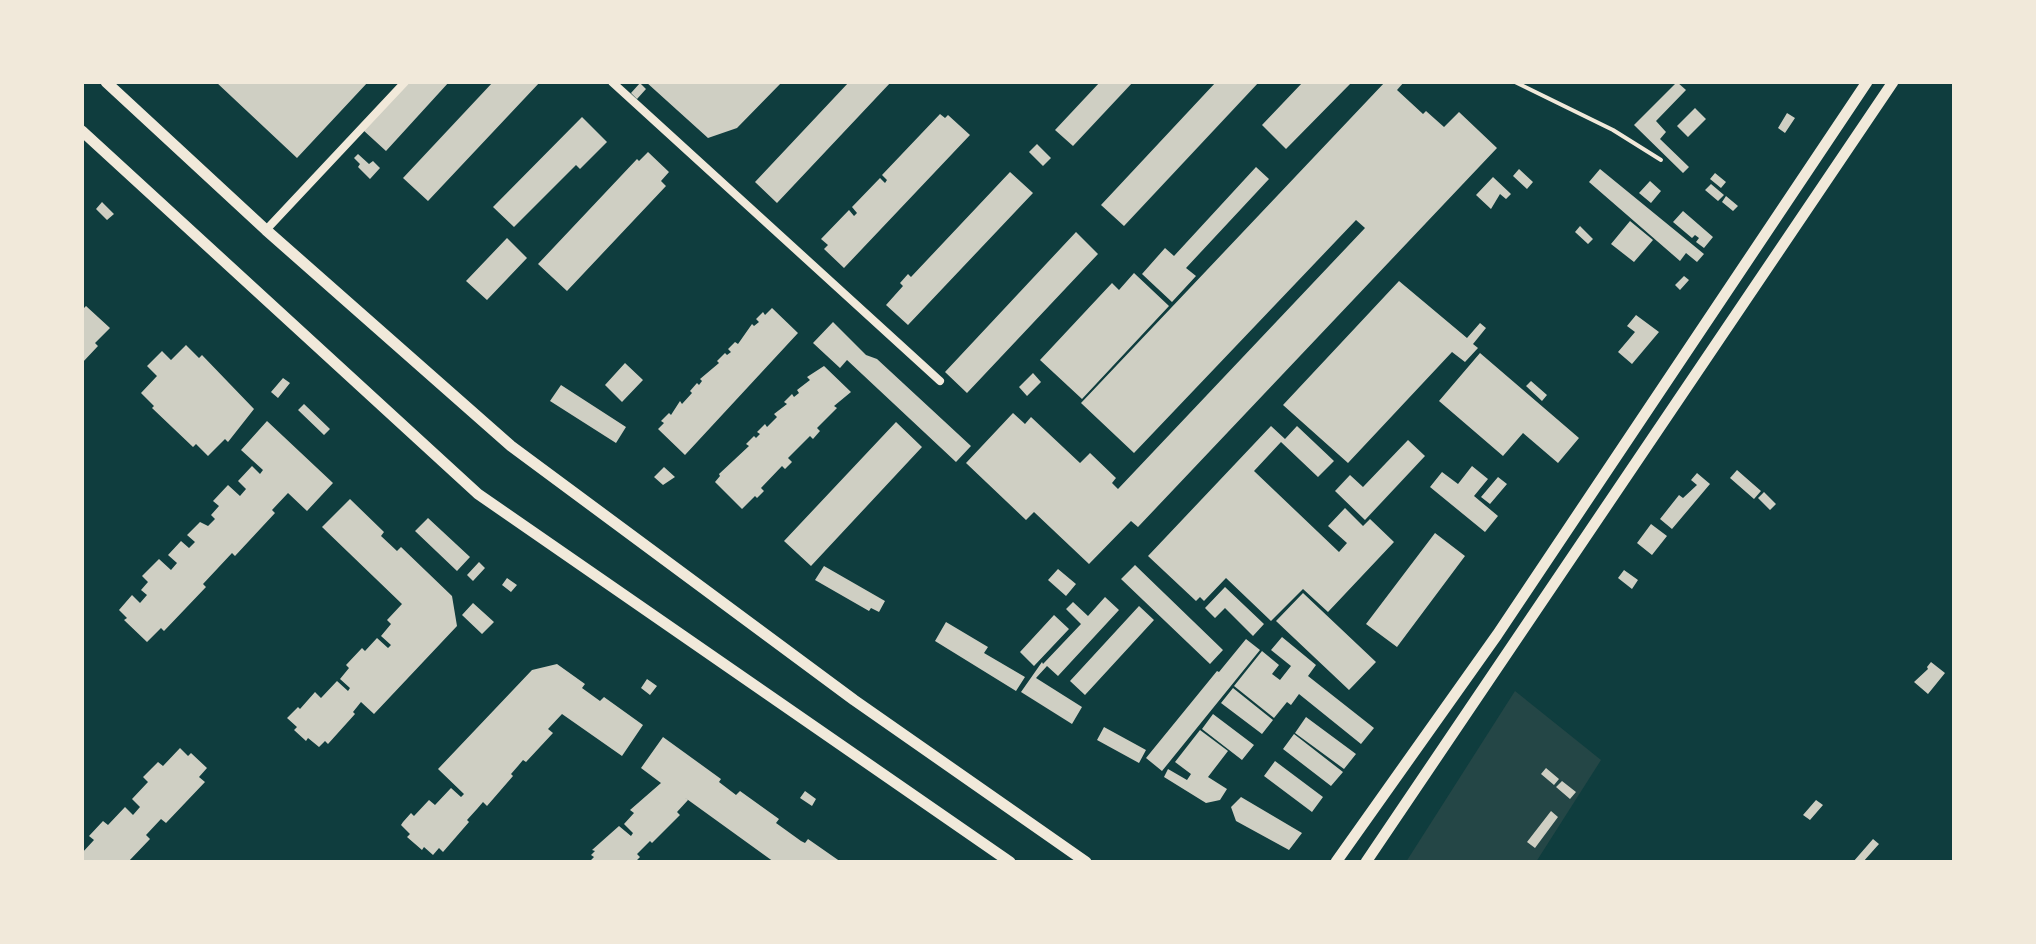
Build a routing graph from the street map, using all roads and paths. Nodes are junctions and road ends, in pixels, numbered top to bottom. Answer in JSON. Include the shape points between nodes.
{"nodes":[{"id":1,"x":106,"y":82,"type":"edge"},
{"id":2,"x":405,"y":82,"type":"edge"},
{"id":3,"x":612,"y":82,"type":"edge"},
{"id":4,"x":1515,"y":82,"type":"edge"},
{"id":5,"x":1867,"y":82,"type":"edge"},
{"id":6,"x":1893,"y":82,"type":"edge"},
{"id":7,"x":82,"y":131,"type":"edge"},
{"id":8,"x":1661,"y":160,"type":"dead end"},
{"id":9,"x":266,"y":230,"type":"junction"},
{"id":10,"x":940,"y":381,"type":"dead end"},
{"id":11,"x":1010,"y":862,"type":"edge"},
{"id":12,"x":1086,"y":862,"type":"edge"},
{"id":13,"x":1336,"y":862,"type":"edge"},
{"id":14,"x":1366,"y":862,"type":"edge"}],
"edges":[{"from":1,"to":9,"type":"street"},
{"from":2,"to":9,"type":"street"},
{"from":3,"to":10,"type":"street"},
{"from":4,"to":8,"type":"lane"},
{"from":5,"to":13,"type":"street","via":[[1497,635]]},
{"from":6,"to":14,"type":"street"},
{"from":7,"to":11,"type":"street","via":[[478,494]]},
{"from":9,"to":12,"type":"street","via":[[511,446],[854,700]]}]}
